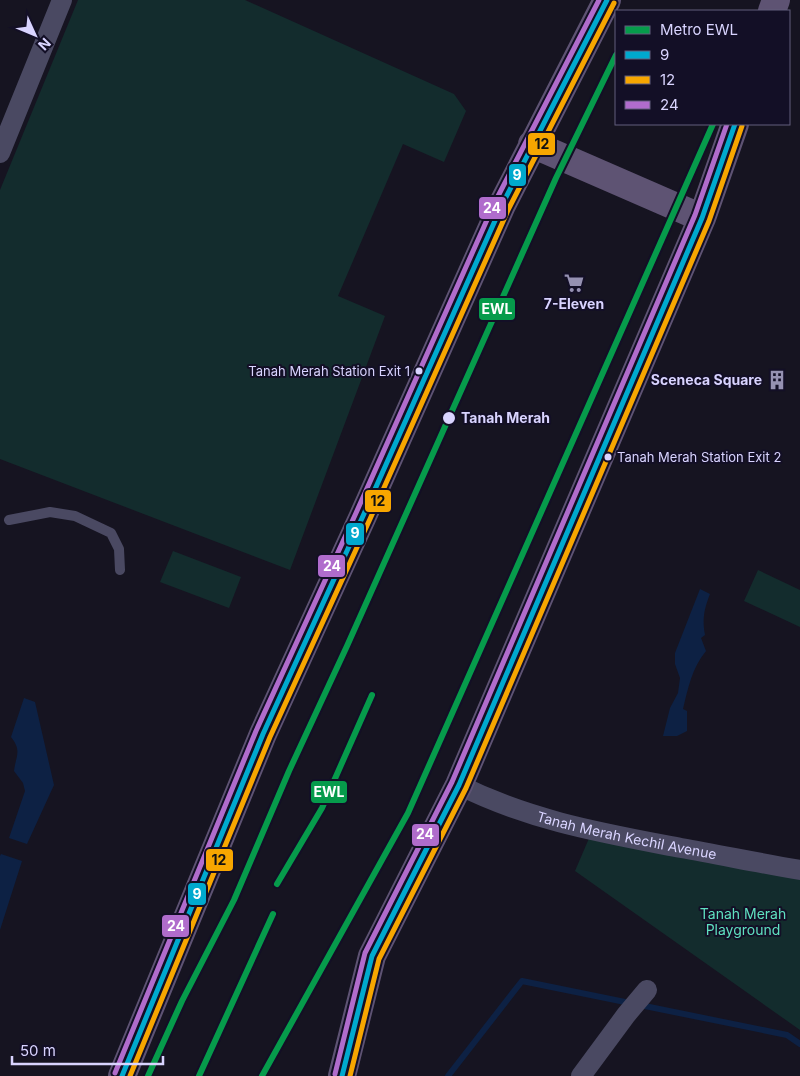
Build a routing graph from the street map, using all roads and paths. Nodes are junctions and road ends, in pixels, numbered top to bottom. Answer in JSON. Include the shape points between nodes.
{"nodes":[{"id":1,"x":62,"y":0,"type":"edge"},
{"id":2,"x":607,"y":0,"type":"edge"},
{"id":3,"x":734,"y":125,"type":"edge"},
{"id":4,"x":532,"y":144,"type":"junction"},
{"id":5,"x":0,"y":153,"type":"edge"},
{"id":6,"x":702,"y":218,"type":"junction"},
{"id":7,"x":9,"y":520,"type":"dead end"},
{"id":8,"x":120,"y":570,"type":"dead end"},
{"id":9,"x":459,"y":785,"type":"junction"},
{"id":10,"x":800,"y":870,"type":"edge"},
{"id":11,"x":647,"y":990,"type":"dead end"},
{"id":12,"x":122,"y":1076,"type":"edge"},
{"id":13,"x":342,"y":1076,"type":"edge"},
{"id":14,"x":581,"y":1076,"type":"edge"}],
"edges":[{"from":1,"to":5,"type":"street"},
{"from":2,"to":4,"type":"main road"},
{"from":3,"to":6,"type":"main road"},
{"from":4,"to":6,"type":"main road"},
{"from":4,"to":12,"type":"main road","via":[[263,734]]},
{"from":6,"to":9,"type":"main road"},
{"from":7,"to":8,"type":"lane","via":[[50,512],[75,516],[111,533],[119,549]]},
{"from":9,"to":10,"type":"street","name":"Tanah Merah Kechil Avenue","via":[[498,804],[570,825],[633,840]]},
{"from":9,"to":13,"type":"main road","via":[[372,956]]},
{"from":11,"to":14,"type":"street"}]}
